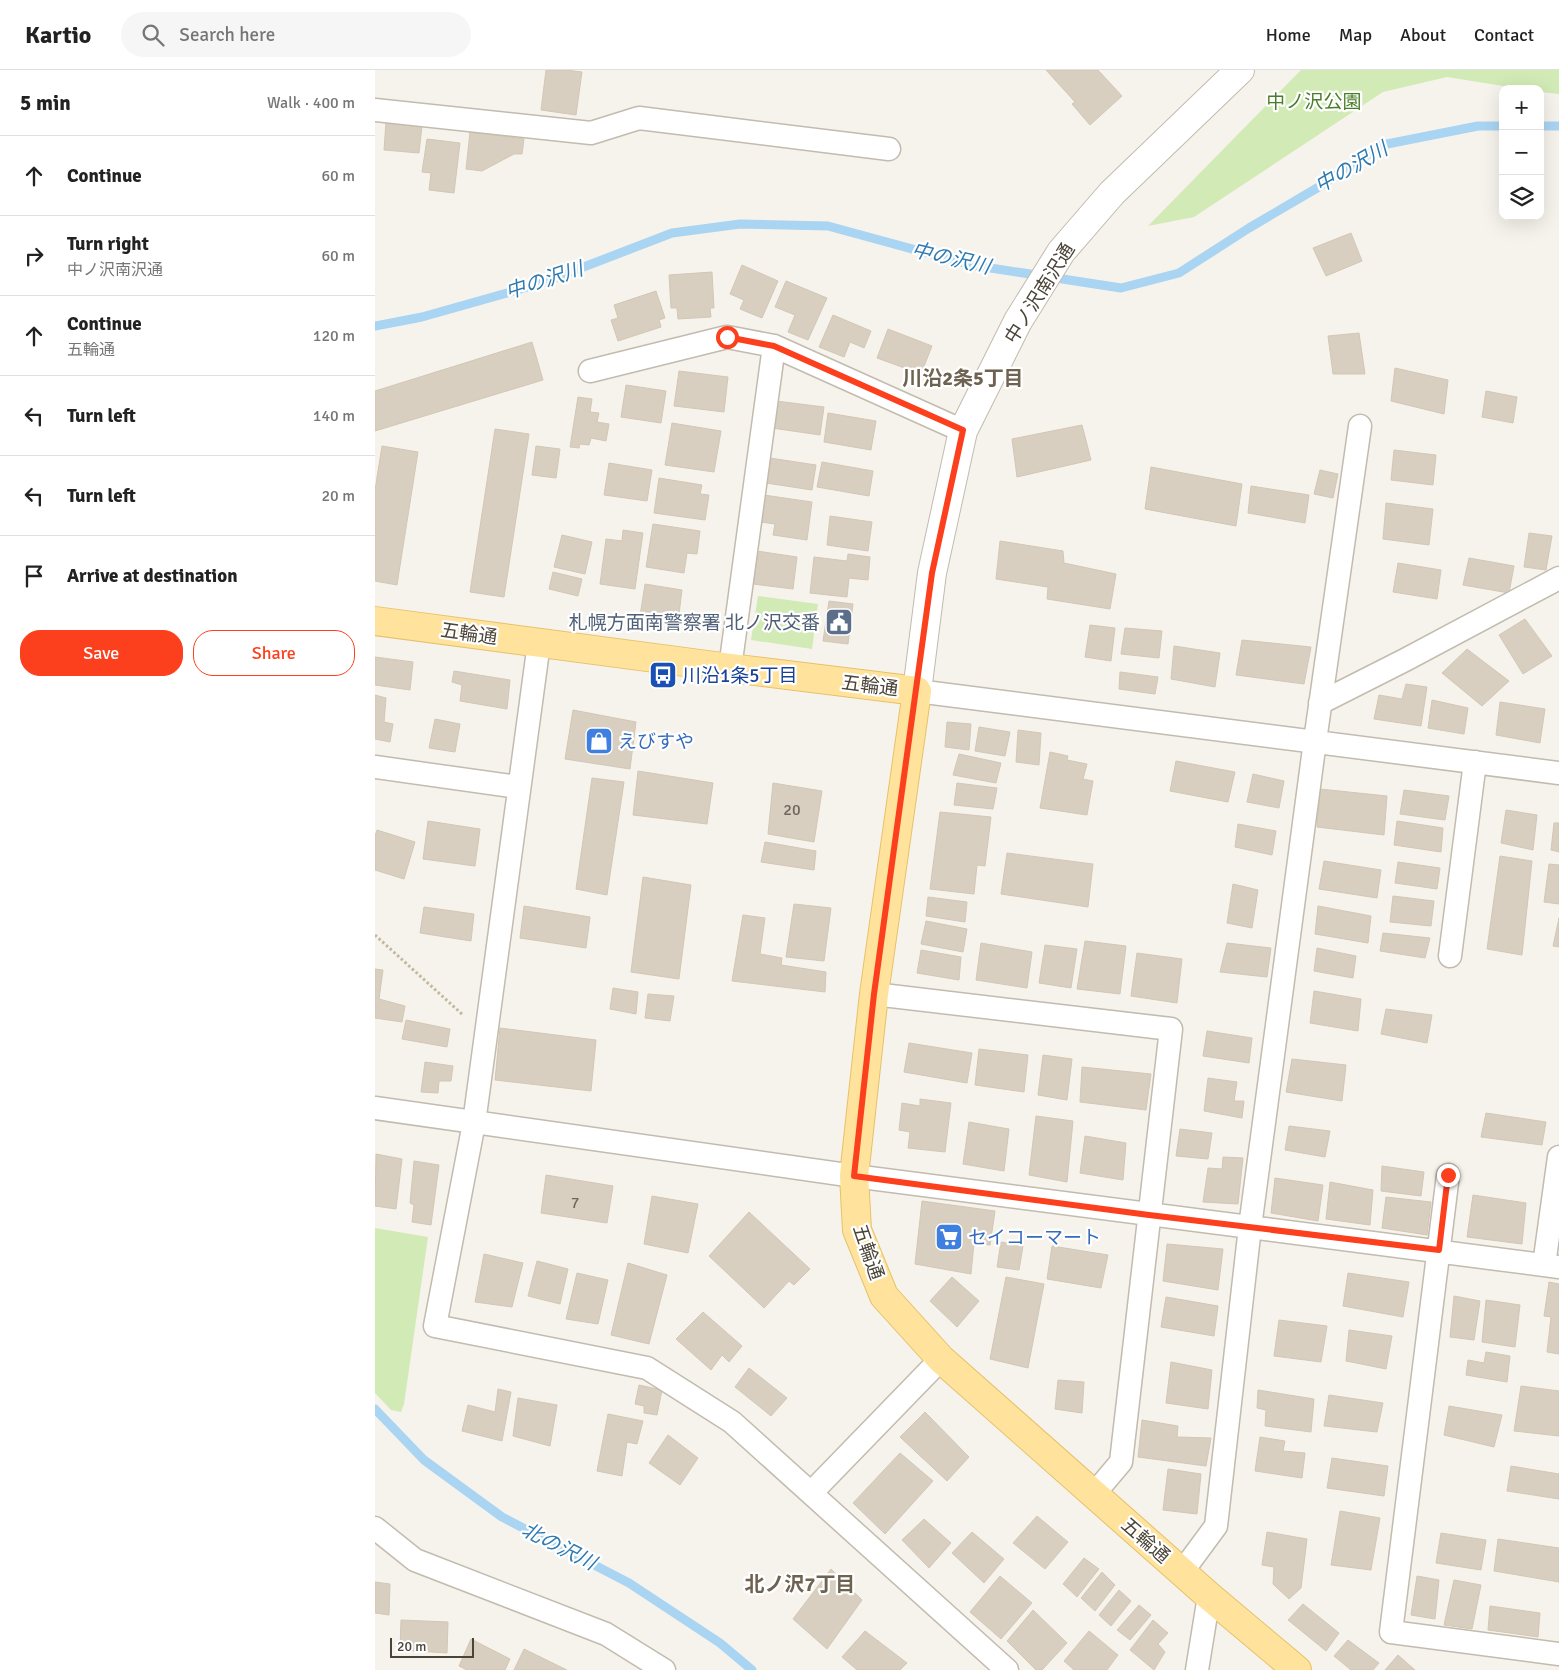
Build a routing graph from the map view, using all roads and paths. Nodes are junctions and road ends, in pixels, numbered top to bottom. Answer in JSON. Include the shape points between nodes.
{"nodes":[{"id":1,"x":1240,"y":70,"type":"edge"},
{"id":2,"x":375,"y":110,"type":"edge"},
{"id":3,"x":889,"y":149,"type":"dead end"},
{"id":4,"x":774,"y":346,"type":"junction"},
{"id":5,"x":590,"y":371,"type":"dead end"},
{"id":6,"x":1360,"y":426,"type":"dead end"},
{"id":7,"x":963,"y":430,"type":"junction"},
{"id":8,"x":1559,"y":578,"type":"edge"},
{"id":9,"x":375,"y":621,"type":"edge"},
{"id":10,"x":539,"y":642,"type":"junction"},
{"id":11,"x":729,"y":668,"type":"junction"},
{"id":12,"x":917,"y":691,"type":"junction"},
{"id":13,"x":1321,"y":703,"type":"junction"},
{"id":14,"x":1315,"y":741,"type":"junction"},
{"id":15,"x":1475,"y":762,"type":"junction"},
{"id":16,"x":375,"y":767,"type":"edge"},
{"id":17,"x":1559,"y":773,"type":"edge"},
{"id":18,"x":518,"y":787,"type":"junction"},
{"id":19,"x":375,"y":935,"type":"edge"},
{"id":20,"x":1450,"y":956,"type":"dead end"},
{"id":21,"x":874,"y":994,"type":"junction"},
{"id":22,"x":485,"y":1036,"type":"junction"},
{"id":23,"x":375,"y":1108,"type":"edge"},
{"id":24,"x":474,"y":1123,"type":"junction"},
{"id":25,"x":1559,"y":1157,"type":"edge"},
{"id":26,"x":1448,"y":1175,"type":"dead end"},
{"id":27,"x":854,"y":1176,"type":"junction"},
{"id":28,"x":1149,"y":1215,"type":"junction"},
{"id":29,"x":1250,"y":1227,"type":"junction"},
{"id":30,"x":1439,"y":1250,"type":"junction"},
{"id":31,"x":1552,"y":1266,"type":"edge"},
{"id":32,"x":941,"y":1358,"type":"junction"},
{"id":33,"x":811,"y":1493,"type":"junction"},
{"id":34,"x":1094,"y":1494,"type":"junction"},
{"id":35,"x":375,"y":1528,"type":"edge"},
{"id":36,"x":1182,"y":1572,"type":"junction"},
{"id":37,"x":1209,"y":1596,"type":"junction"},
{"id":38,"x":1559,"y":1654,"type":"edge"},
{"id":39,"x":663,"y":1670,"type":"edge"},
{"id":40,"x":1007,"y":1670,"type":"edge"},
{"id":41,"x":1197,"y":1670,"type":"edge"},
{"id":42,"x":1297,"y":1670,"type":"edge"}],
"edges":[{"from":1,"to":7,"type":"street","name":"中ノ沢南沢通","via":[[1112,193],[1061,252],[1018,320]]},
{"from":2,"to":3,"type":"street","via":[[591,133],[639,118]]},
{"from":4,"to":5,"type":"street","via":[[727,337]]},
{"from":4,"to":7,"type":"street"},
{"from":4,"to":11,"type":"street"},
{"from":6,"to":13,"type":"street"},
{"from":7,"to":12,"type":"street","name":"中ノ沢南沢通","via":[[932,573]]},
{"from":8,"to":13,"type":"street"},
{"from":9,"to":10,"type":"main road","name":"五輪通"},
{"from":10,"to":11,"type":"main road","name":"五輪通"},
{"from":10,"to":18,"type":"street"},
{"from":11,"to":12,"type":"main road","name":"五輪通"},
{"from":12,"to":14,"type":"street"},
{"from":12,"to":21,"type":"main road","name":"五輪通"},
{"from":13,"to":14,"type":"street"},
{"from":14,"to":15,"type":"street"},
{"from":14,"to":29,"type":"street"},
{"from":15,"to":17,"type":"street"},
{"from":15,"to":20,"type":"street"},
{"from":16,"to":18,"type":"street"},
{"from":18,"to":22,"type":"street"},
{"from":19,"to":22,"type":"path"},
{"from":21,"to":27,"type":"main road","name":"五輪通"},
{"from":21,"to":28,"type":"street","via":[[1171,1029]]},
{"from":22,"to":24,"type":"street"},
{"from":23,"to":24,"type":"street"},
{"from":24,"to":27,"type":"street"},
{"from":24,"to":33,"type":"street","via":[[435,1326],[647,1368],[732,1422]]},
{"from":25,"to":31,"type":"street"},
{"from":26,"to":30,"type":"street"},
{"from":27,"to":28,"type":"street"},
{"from":27,"to":32,"type":"main road","name":"五輪通","via":[[857,1230],[885,1296]]},
{"from":28,"to":29,"type":"street"},
{"from":28,"to":34,"type":"street","via":[[1121,1462]]},
{"from":29,"to":30,"type":"street"},
{"from":29,"to":36,"type":"street","via":[[1216,1526]]},
{"from":30,"to":31,"type":"street"},
{"from":30,"to":38,"type":"street","via":[[1391,1632]]},
{"from":32,"to":33,"type":"street"},
{"from":32,"to":34,"type":"main road","name":"五輪通"},
{"from":33,"to":40,"type":"street"},
{"from":34,"to":36,"type":"main road","name":"五輪通"},
{"from":35,"to":39,"type":"street","via":[[415,1560],[606,1634]]},
{"from":36,"to":37,"type":"main road","name":"五輪通"},
{"from":37,"to":41,"type":"street"},
{"from":37,"to":42,"type":"main road","name":"五輪通"}]}
